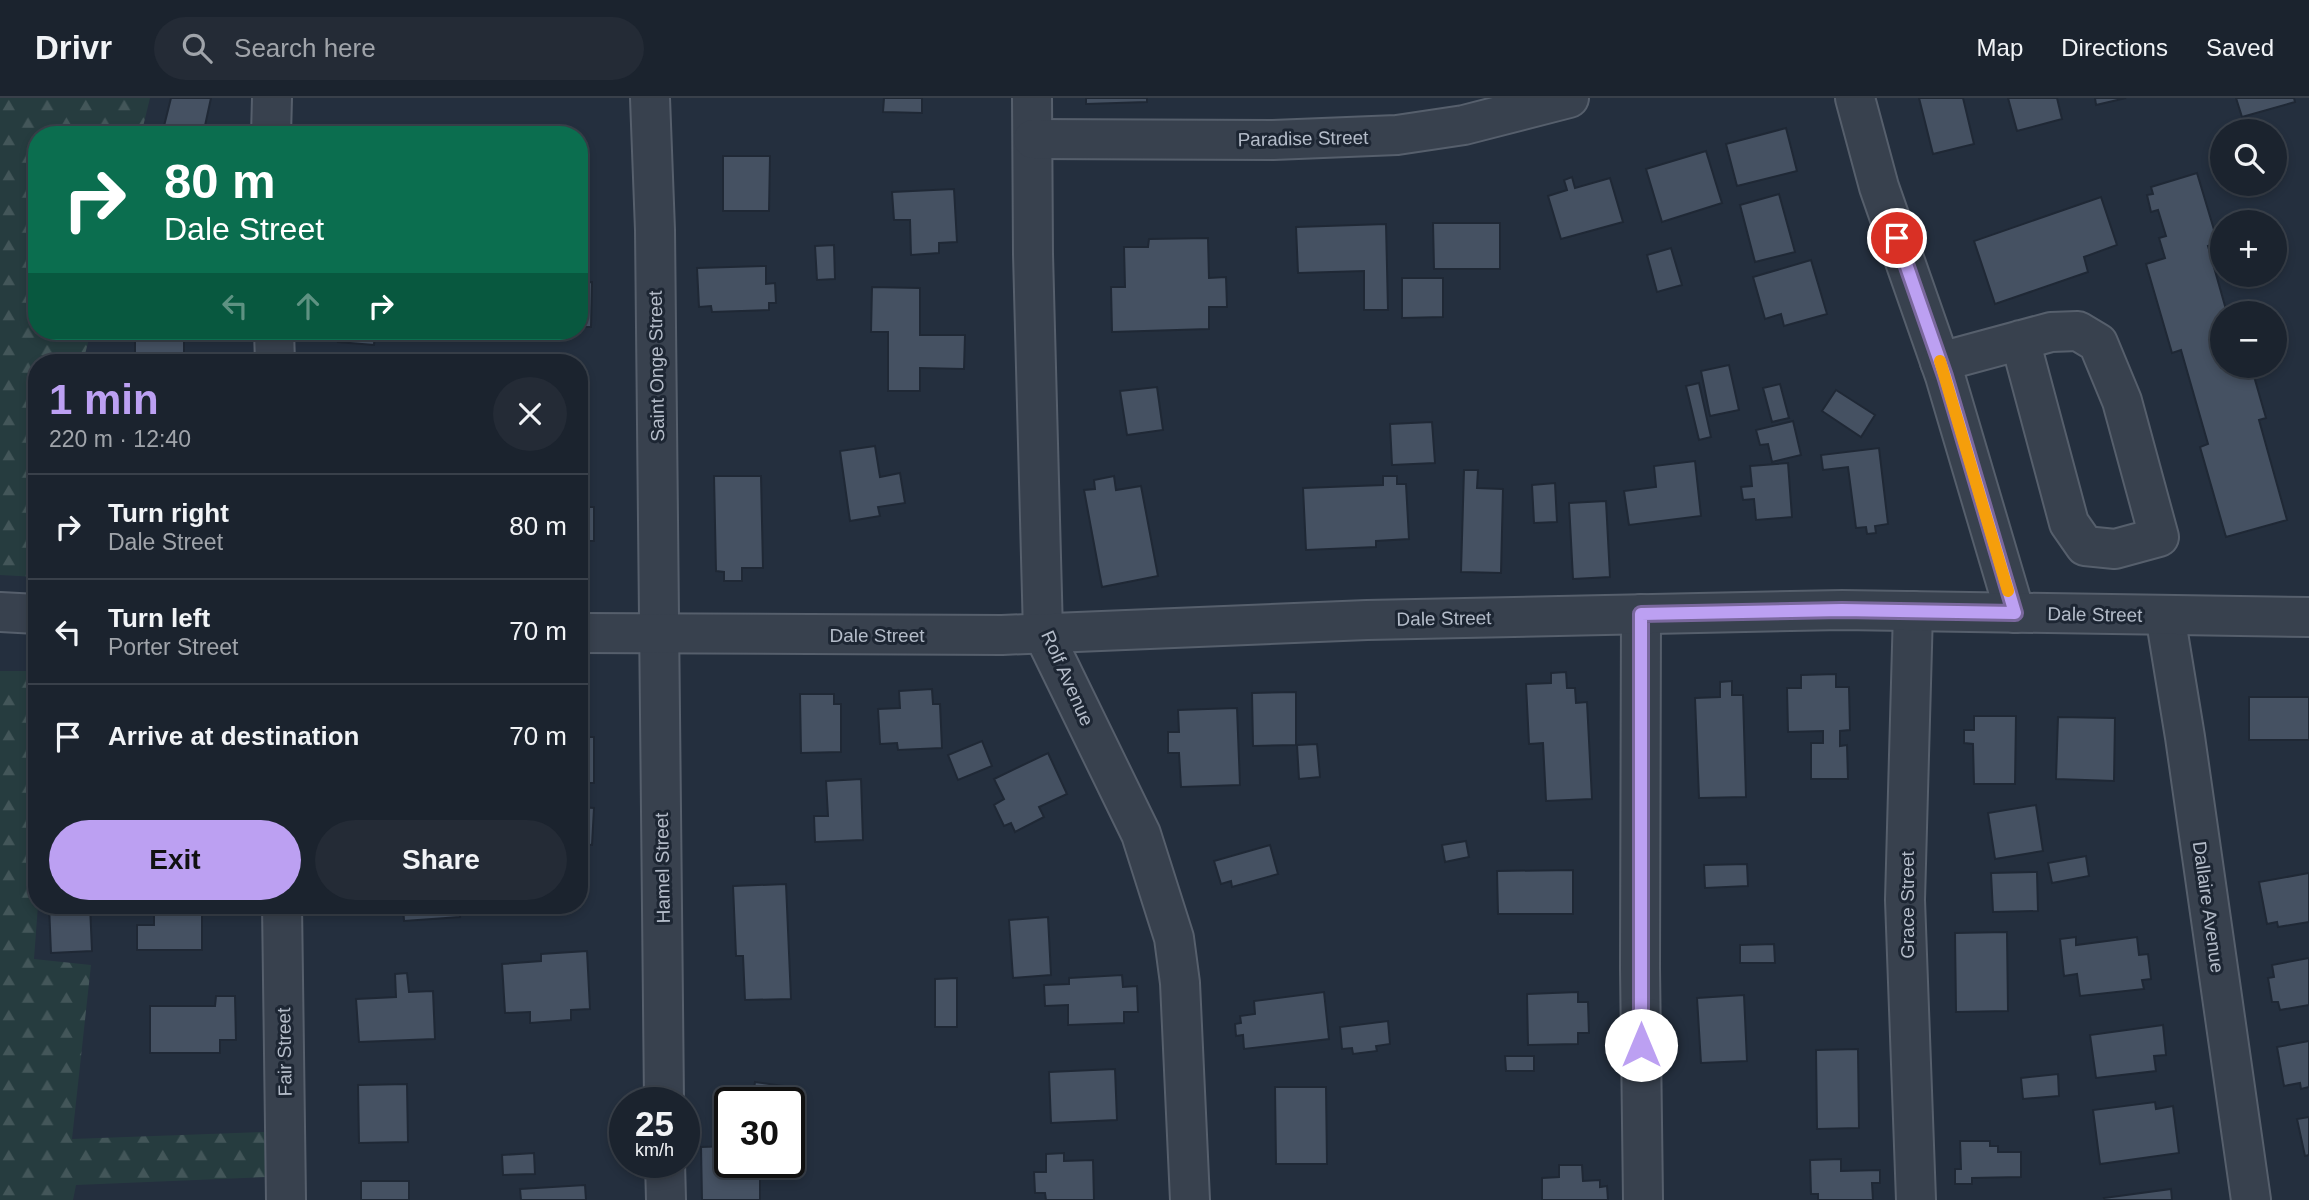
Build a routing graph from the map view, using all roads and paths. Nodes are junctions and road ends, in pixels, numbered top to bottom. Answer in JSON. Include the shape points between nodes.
{"nodes":[{"id":1,"x":272,"y":98,"type":"edge"},
{"id":2,"x":650,"y":98,"type":"edge"},
{"id":3,"x":1032,"y":98,"type":"edge"},
{"id":4,"x":1569,"y":98,"type":"edge"},
{"id":5,"x":1855,"y":98,"type":"edge"},
{"id":6,"x":271,"y":126,"type":"edge"},
{"id":7,"x":1033,"y":139,"type":"junction"},
{"id":8,"x":2020,"y":340,"type":"junction"},
{"id":9,"x":1940,"y":362,"type":"junction"},
{"id":10,"x":1913,"y":611,"type":"junction"},
{"id":11,"x":0,"y":612,"type":"edge"},
{"id":12,"x":2015,"y":613,"type":"junction"},
{"id":13,"x":28,"y":614,"type":"edge"},
{"id":14,"x":1641,"y":614,"type":"junction"},
{"id":15,"x":2165,"y":615,"type":"junction"},
{"id":16,"x":2309,"y":617,"type":"edge"},
{"id":17,"x":588,"y":633,"type":"edge"},
{"id":18,"x":1043,"y":633,"type":"junction"},
{"id":19,"x":659,"y":634,"type":"junction"},
{"id":20,"x":282,"y":914,"type":"edge"},
{"id":21,"x":664,"y":1087,"type":"edge"},
{"id":22,"x":665,"y":1178,"type":"edge"},
{"id":23,"x":286,"y":1200,"type":"edge"},
{"id":24,"x":666,"y":1200,"type":"edge"},
{"id":25,"x":1189,"y":1200,"type":"edge"},
{"id":26,"x":1643,"y":1200,"type":"edge"},
{"id":27,"x":1916,"y":1200,"type":"edge"},
{"id":28,"x":2251,"y":1200,"type":"edge"}],
"edges":[{"from":1,"to":6,"type":"street"},
{"from":2,"to":19,"type":"street","name":"Saint Onge Street"},
{"from":3,"to":7,"type":"street","name":"Rolf Avenue"},
{"from":4,"to":7,"type":"street","name":"Paradise Street","via":[[1397,135],[1273,140]]},
{"from":5,"to":9,"type":"street","via":[[1879,187]]},
{"from":7,"to":18,"type":"street","name":"Rolf Avenue"},
{"from":8,"to":8,"type":"street","via":[[2078,331],[2098,344],[2122,401],[2159,537],[2115,549],[2085,546],[2068,523]]},
{"from":8,"to":9,"type":"street"},
{"from":9,"to":12,"type":"street"},
{"from":10,"to":12,"type":"street","name":"Dale Street"},
{"from":10,"to":14,"type":"street","name":"Dale Street"},
{"from":10,"to":27,"type":"street","name":"Grace Street","via":[[1905,900]]},
{"from":11,"to":13,"type":"street"},
{"from":12,"to":15,"type":"street","name":"Dale Street"},
{"from":14,"to":18,"type":"street","name":"Dale Street"},
{"from":14,"to":26,"type":"street"},
{"from":15,"to":16,"type":"street","name":"Dale Street"},
{"from":15,"to":28,"type":"street","name":"Dallaire Avenue"},
{"from":17,"to":19,"type":"street","name":"Dale Street"},
{"from":18,"to":19,"type":"street","name":"Dale Street"},
{"from":18,"to":25,"type":"street","name":"Rolf Avenue","via":[[1141,834],[1174,938]]},
{"from":19,"to":21,"type":"street","name":"Hamel Street"},
{"from":20,"to":23,"type":"street","name":"Fair Street"},
{"from":22,"to":24,"type":"street"}]}
